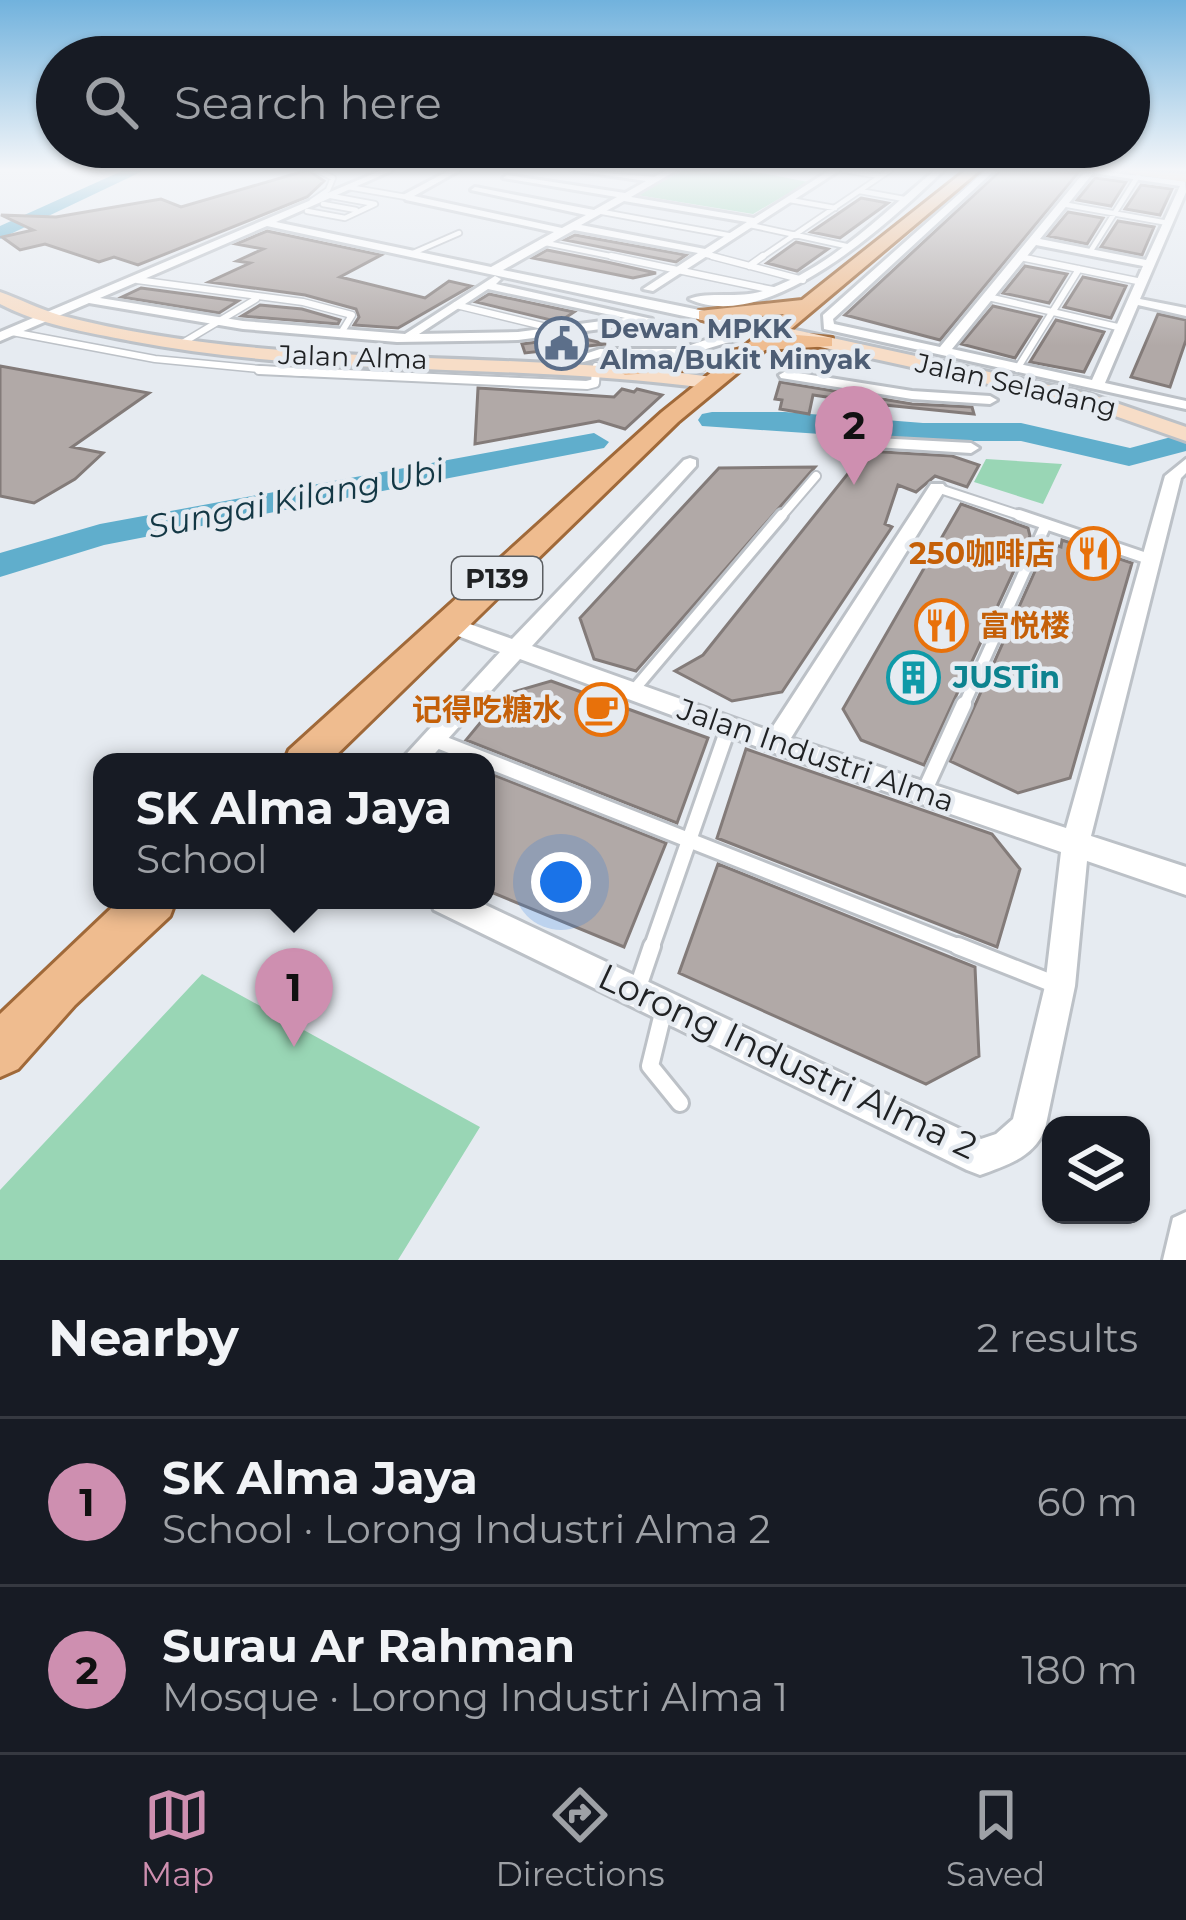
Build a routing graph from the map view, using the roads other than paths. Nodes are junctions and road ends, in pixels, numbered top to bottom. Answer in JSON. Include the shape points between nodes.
{"nodes":[{"id":1,"x":255,"y":229,"type":"edge"},
{"id":2,"x":296,"y":229,"type":"edge"},
{"id":3,"x":566,"y":229,"type":"joint"},
{"id":4,"x":692,"y":229,"type":"edge"},
{"id":5,"x":744,"y":229,"type":"edge"},
{"id":6,"x":771,"y":229,"type":"edge"},
{"id":7,"x":805,"y":229,"type":"edge"},
{"id":8,"x":867,"y":229,"type":"edge"},
{"id":9,"x":901,"y":229,"type":"edge"},
{"id":10,"x":916,"y":229,"type":"edge"},
{"id":11,"x":1043,"y":229,"type":"edge"},
{"id":12,"x":1105,"y":229,"type":"edge"},
{"id":13,"x":1166,"y":229,"type":"edge"},
{"id":14,"x":925,"y":230,"type":"joint"},
{"id":15,"x":459,"y":233,"type":"dead end"},
{"id":16,"x":733,"y":236,"type":"junction"},
{"id":17,"x":795,"y":236,"type":"junction"},
{"id":18,"x":1034,"y":241,"type":"junction"},
{"id":19,"x":541,"y":242,"type":"junction"},
{"id":20,"x":846,"y":246,"type":"junction"},
{"id":21,"x":1090,"y":252,"type":"junction"},
{"id":22,"x":413,"y":253,"type":"junction"},
{"id":23,"x":705,"y":253,"type":"junction"},
{"id":24,"x":1019,"y":257,"type":"junction"},
{"id":25,"x":1150,"y":265,"type":"junction"},
{"id":26,"x":749,"y":266,"type":"junction"},
{"id":27,"x":680,"y":269,"type":"junction"},
{"id":28,"x":1079,"y":269,"type":"junction"},
{"id":29,"x":500,"y":271,"type":"junction"},
{"id":30,"x":582,"y":274,"type":"dead end"},
{"id":31,"x":137,"y":280,"type":"junction"},
{"id":32,"x":803,"y":280,"type":"junction"},
{"id":33,"x":1142,"y":282,"type":"junction"},
{"id":34,"x":487,"y":285,"type":"junction"},
{"id":35,"x":649,"y":289,"type":"junction"},
{"id":36,"x":773,"y":290,"type":"junction"},
{"id":37,"x":0,"y":297,"type":"edge"},
{"id":38,"x":988,"y":297,"type":"junction"},
{"id":39,"x":256,"y":298,"type":"junction"},
{"id":40,"x":90,"y":300,"type":"junction"},
{"id":41,"x":1134,"y":302,"type":"junction"},
{"id":42,"x":808,"y":303,"type":"junction"},
{"id":43,"x":456,"y":305,"type":"junction"},
{"id":44,"x":1053,"y":312,"type":"junction"},
{"id":45,"x":1186,"y":313,"type":"edge"},
{"id":46,"x":48,"y":317,"type":"junction"},
{"id":47,"x":723,"y":319,"type":"junction"},
{"id":48,"x":215,"y":323,"type":"junction"},
{"id":49,"x":1122,"y":328,"type":"junction"},
{"id":50,"x":559,"y":330,"type":"junction"},
{"id":51,"x":341,"y":333,"type":"junction"},
{"id":52,"x":826,"y":334,"type":"junction"},
{"id":53,"x":6,"y":335,"type":"edge"},
{"id":54,"x":410,"y":335,"type":"junction"},
{"id":55,"x":759,"y":343,"type":"junction"},
{"id":56,"x":179,"y":345,"type":"junction"},
{"id":57,"x":942,"y":353,"type":"junction"},
{"id":58,"x":562,"y":364,"type":"junction"},
{"id":59,"x":596,"y":366,"type":"junction"},
{"id":60,"x":625,"y":368,"type":"junction"},
{"id":61,"x":1017,"y":369,"type":"junction"},
{"id":62,"x":786,"y":375,"type":"dead end"},
{"id":63,"x":712,"y":383,"type":"junction"},
{"id":64,"x":1101,"y":387,"type":"junction"},
{"id":65,"x":990,"y":400,"type":"dead end"},
{"id":66,"x":1186,"y":405,"type":"edge"},
{"id":67,"x":863,"y":408,"type":"dead end"},
{"id":68,"x":670,"y":417,"type":"junction"},
{"id":69,"x":1143,"y":417,"type":"junction"},
{"id":70,"x":1186,"y":434,"type":"edge"},
{"id":71,"x":868,"y":437,"type":"junction"},
{"id":72,"x":833,"y":441,"type":"dead end"},
{"id":73,"x":971,"y":448,"type":"dead end"},
{"id":74,"x":689,"y":463,"type":"dead end"},
{"id":75,"x":1186,"y":464,"type":"edge"},
{"id":76,"x":816,"y":476,"type":"dead end"},
{"id":77,"x":937,"y":488,"type":"joint"},
{"id":78,"x":1046,"y":524,"type":"junction"},
{"id":79,"x":1150,"y":559,"type":"junction"},
{"id":80,"x":447,"y":624,"type":"junction"},
{"id":81,"x":514,"y":651,"type":"junction"},
{"id":82,"x":632,"y":692,"type":"junction"},
{"id":83,"x":729,"y":727,"type":"junction"},
{"id":84,"x":432,"y":739,"type":"junction"},
{"id":85,"x":775,"y":743,"type":"junction"},
{"id":86,"x":312,"y":753,"type":"edge"},
{"id":87,"x":419,"y":753,"type":"edge"},
{"id":88,"x":467,"y":753,"type":"edge"},
{"id":89,"x":495,"y":764,"type":"edge"},
{"id":90,"x":924,"y":792,"type":"junction"},
{"id":91,"x":690,"y":841,"type":"junction"},
{"id":92,"x":1075,"y":845,"type":"junction"},
{"id":93,"x":1186,"y":880,"type":"edge"},
{"id":94,"x":144,"y":909,"type":"edge"},
{"id":95,"x":463,"y":909,"type":"edge"},
{"id":96,"x":1060,"y":986,"type":"junction"},
{"id":97,"x":651,"y":999,"type":"junction"},
{"id":98,"x":0,"y":1051,"type":"edge"},
{"id":99,"x":680,"y":1103,"type":"dead end"},
{"id":100,"x":1186,"y":1231,"type":"edge"},
{"id":101,"x":1182,"y":1260,"type":"edge"}],
"edges":[{"from":1,"to":31,"type":"street"},
{"from":2,"to":22,"type":"street"},
{"from":3,"to":19,"type":"street"},
{"from":3,"to":23,"type":"street"},
{"from":4,"to":16,"type":"lane"},
{"from":5,"to":16,"type":"street"},
{"from":6,"to":17,"type":"lane"},
{"from":7,"to":17,"type":"lane"},
{"from":8,"to":20,"type":"street"},
{"from":9,"to":42,"type":"main road","number":"P139"},
{"from":10,"to":14,"type":"street"},
{"from":11,"to":18,"type":"street"},
{"from":12,"to":21,"type":"lane"},
{"from":13,"to":25,"type":"street"},
{"from":14,"to":52,"type":"street","via":[[827,318]]},
{"from":15,"to":22,"type":"lane"},
{"from":16,"to":23,"type":"street"},
{"from":17,"to":20,"type":"lane"},
{"from":17,"to":26,"type":"lane"},
{"from":18,"to":21,"type":"street"},
{"from":18,"to":24,"type":"street"},
{"from":19,"to":27,"type":"lane"},
{"from":19,"to":29,"type":"street"},
{"from":20,"to":32,"type":"street"},
{"from":21,"to":25,"type":"street"},
{"from":22,"to":29,"type":"street"},
{"from":23,"to":26,"type":"lane"},
{"from":23,"to":27,"type":"street"},
{"from":24,"to":28,"type":"lane"},
{"from":24,"to":38,"type":"street"},
{"from":25,"to":33,"type":"street"},
{"from":26,"to":32,"type":"lane"},
{"from":27,"to":35,"type":"street"},
{"from":27,"to":36,"type":"lane"},
{"from":28,"to":33,"type":"lane"},
{"from":28,"to":44,"type":"lane"},
{"from":29,"to":34,"type":"street"},
{"from":29,"to":47,"type":"street"},
{"from":30,"to":35,"type":"street"},
{"from":31,"to":39,"type":"lane"},
{"from":31,"to":40,"type":"street"},
{"from":32,"to":36,"type":"street"},
{"from":33,"to":41,"type":"street"},
{"from":34,"to":43,"type":"street"},
{"from":34,"to":50,"type":"street","via":[[646,320]]},
{"from":35,"to":36,"type":"street","via":[[730,303]]},
{"from":37,"to":46,"type":"main road","name":"Jalan Alma"},
{"from":38,"to":44,"type":"lane"},
{"from":38,"to":57,"type":"street"},
{"from":39,"to":48,"type":"lane"},
{"from":39,"to":51,"type":"lane","via":[[352,315]]},
{"from":40,"to":46,"type":"street"},
{"from":40,"to":48,"type":"street"},
{"from":41,"to":45,"type":"street"},
{"from":41,"to":49,"type":"street"},
{"from":42,"to":47,"type":"main road"},
{"from":42,"to":52,"type":"main road","via":[[800,326]]},
{"from":42,"to":55,"type":"main road","number":"P139"},
{"from":43,"to":50,"type":"lane"},
{"from":43,"to":54,"type":"street"},
{"from":44,"to":49,"type":"lane"},
{"from":44,"to":61,"type":"lane"},
{"from":46,"to":53,"type":"street"},
{"from":46,"to":56,"type":"main road","name":"Jalan Alma"},
{"from":47,"to":55,"type":"main road"},
{"from":47,"to":58,"type":"street","via":[[734,336],[705,348],[600,353]]},
{"from":48,"to":51,"type":"street"},
{"from":48,"to":56,"type":"lane"},
{"from":49,"to":64,"type":"street"},
{"from":50,"to":54,"type":"street"},
{"from":51,"to":54,"type":"street"},
{"from":52,"to":55,"type":"main road"},
{"from":52,"to":57,"type":"street"},
{"from":52,"to":69,"type":"main road","name":"Jalan Seladang"},
{"from":53,"to":59,"type":"lane","via":[[265,374],[586,385],[595,383]]},
{"from":55,"to":60,"type":"main road","via":[[704,364]]},
{"from":55,"to":63,"type":"main road","number":"P139"},
{"from":56,"to":58,"type":"main road","name":"Jalan Alma"},
{"from":57,"to":61,"type":"street"},
{"from":58,"to":59,"type":"main road","name":"Jalan Alma"},
{"from":59,"to":60,"type":"main road","name":"Jalan Alma"},
{"from":60,"to":63,"type":"main road","name":"Jalan Alma"},
{"from":60,"to":68,"type":"main road","via":[[665,389]]},
{"from":61,"to":64,"type":"street"},
{"from":62,"to":65,"type":"street"},
{"from":63,"to":68,"type":"main road","number":"P139"},
{"from":64,"to":66,"type":"street"},
{"from":64,"to":69,"type":"street"},
{"from":67,"to":71,"type":"street"},
{"from":68,"to":80,"type":"main road","number":"P139"},
{"from":69,"to":70,"type":"main road","name":"Jalan Seladang"},
{"from":71,"to":72,"type":"street"},
{"from":71,"to":73,"type":"street"},
{"from":74,"to":81,"type":"street"},
{"from":75,"to":79,"type":"street","name":"Lorong Industri Alma 2","via":[[1173,476]]},
{"from":76,"to":82,"type":"lane"},
{"from":77,"to":78,"type":"lane"},
{"from":77,"to":85,"type":"street"},
{"from":78,"to":79,"type":"lane"},
{"from":78,"to":90,"type":"lane"},
{"from":79,"to":92,"type":"street","name":"Lorong Industri Alma 2"},
{"from":80,"to":81,"type":"street","name":"Jalan Industri Alma"},
{"from":80,"to":86,"type":"main road","number":"P139"},
{"from":81,"to":82,"type":"street","name":"Jalan Industri Alma"},
{"from":81,"to":84,"type":"street"},
{"from":82,"to":83,"type":"street","name":"Jalan Industri Alma"},
{"from":83,"to":85,"type":"street","name":"Jalan Industri Alma"},
{"from":83,"to":91,"type":"lane"},
{"from":84,"to":87,"type":"street"},
{"from":84,"to":88,"type":"lane"},
{"from":85,"to":90,"type":"street","name":"Jalan Industri Alma"},
{"from":89,"to":91,"type":"lane"},
{"from":90,"to":92,"type":"street","name":"Jalan Industri Alma"},
{"from":91,"to":96,"type":"lane"},
{"from":91,"to":97,"type":"lane"},
{"from":92,"to":93,"type":"street","name":"Jalan Industri Alma"},
{"from":92,"to":96,"type":"street","name":"Lorong Industri Alma 2"},
{"from":94,"to":98,"type":"main road"},
{"from":95,"to":97,"type":"street","name":"Lorong Industri Alma 2"},
{"from":96,"to":97,"type":"street","name":"Lorong Industri Alma 2","via":[[1028,1130],[980,1157]]},
{"from":97,"to":99,"type":"lane","via":[[650,1066]]},
{"from":100,"to":101,"type":"street"}]}
